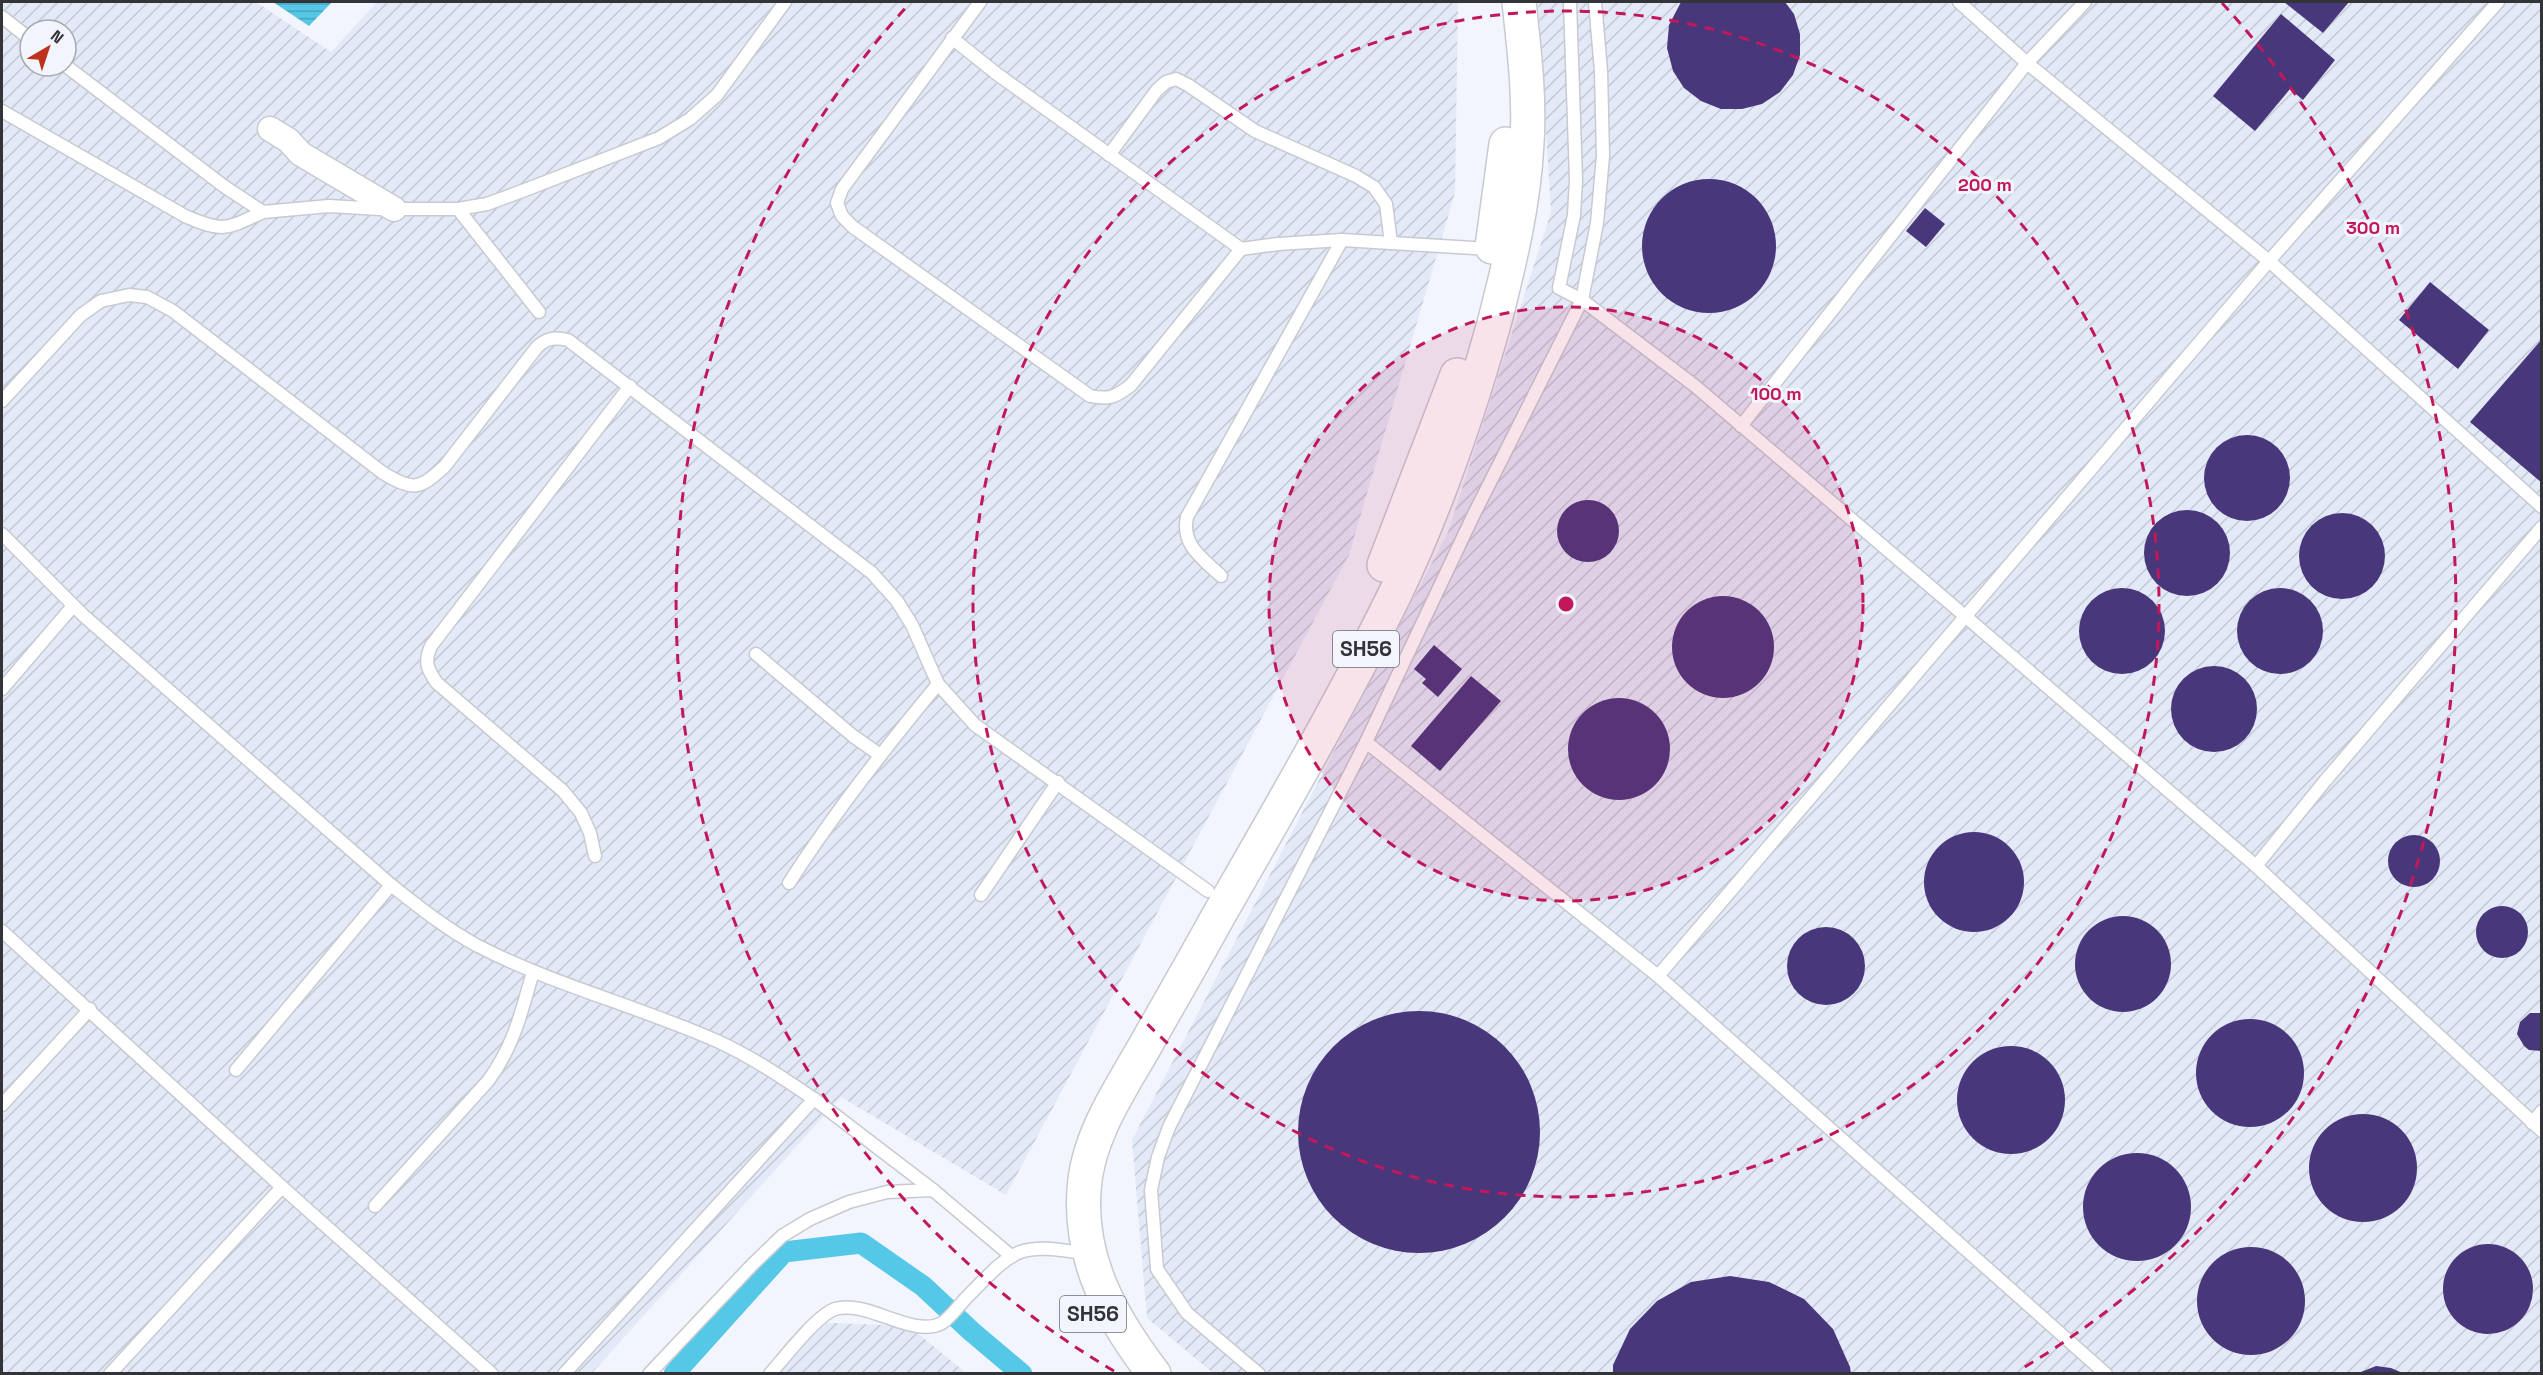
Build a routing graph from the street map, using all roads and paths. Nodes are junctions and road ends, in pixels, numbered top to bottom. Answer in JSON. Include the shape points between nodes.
{"nodes":[{"id":1,"x":785,"y":2,"type":"edge"},
{"id":2,"x":980,"y":2,"type":"edge"},
{"id":3,"x":1498,"y":2,"type":"edge"},
{"id":4,"x":1519,"y":2,"type":"edge"},
{"id":5,"x":1570,"y":2,"type":"edge"},
{"id":6,"x":1595,"y":2,"type":"edge"},
{"id":7,"x":1959,"y":2,"type":"edge"},
{"id":8,"x":2085,"y":2,"type":"edge"},
{"id":9,"x":2498,"y":2,"type":"edge"},
{"id":10,"x":2,"y":17,"type":"edge"},
{"id":11,"x":18,"y":30,"type":"edge"},
{"id":12,"x":952,"y":38,"type":"junction"},
{"id":13,"x":2027,"y":63,"type":"junction"},
{"id":14,"x":78,"y":75,"type":"edge"},
{"id":15,"x":2,"y":111,"type":"edge"},
{"id":16,"x":270,"y":129,"type":"dead end"},
{"id":17,"x":1110,"y":155,"type":"junction"},
{"id":18,"x":394,"y":209,"type":"junction"},
{"id":19,"x":458,"y":210,"type":"junction"},
{"id":20,"x":263,"y":212,"type":"junction"},
{"id":21,"x":1342,"y":240,"type":"junction"},
{"id":22,"x":1391,"y":243,"type":"junction"},
{"id":23,"x":1241,"y":249,"type":"junction"},
{"id":24,"x":1491,"y":249,"type":"junction"},
{"id":25,"x":2270,"y":261,"type":"junction"},
{"id":26,"x":1582,"y":300,"type":"junction"},
{"id":27,"x":539,"y":312,"type":"dead end"},
{"id":28,"x":630,"y":386,"type":"junction"},
{"id":29,"x":2,"y":401,"type":"edge"},
{"id":30,"x":1741,"y":426,"type":"junction"},
{"id":31,"x":2541,"y":507,"type":"edge"},
{"id":32,"x":2541,"y":527,"type":"edge"},
{"id":33,"x":2,"y":534,"type":"edge"},
{"id":34,"x":1221,"y":576,"type":"dead end"},
{"id":35,"x":73,"y":606,"type":"junction"},
{"id":36,"x":1965,"y":616,"type":"junction"},
{"id":37,"x":756,"y":654,"type":"dead end"},
{"id":38,"x":938,"y":684,"type":"junction"},
{"id":39,"x":2,"y":689,"type":"edge"},
{"id":40,"x":1366,"y":742,"type":"junction"},
{"id":41,"x":880,"y":755,"type":"junction"},
{"id":42,"x":1058,"y":782,"type":"junction"},
{"id":43,"x":595,"y":856,"type":"dead end"},
{"id":44,"x":2256,"y":866,"type":"junction"},
{"id":45,"x":789,"y":883,"type":"dead end"},
{"id":46,"x":391,"y":885,"type":"junction"},
{"id":47,"x":1208,"y":891,"type":"junction"},
{"id":48,"x":981,"y":895,"type":"dead end"},
{"id":49,"x":2,"y":931,"type":"edge"},
{"id":50,"x":533,"y":972,"type":"junction"},
{"id":51,"x":1658,"y":976,"type":"junction"},
{"id":52,"x":90,"y":1009,"type":"junction"},
{"id":53,"x":236,"y":1070,"type":"dead end"},
{"id":54,"x":814,"y":1100,"type":"junction"},
{"id":55,"x":2,"y":1105,"type":"edge"},
{"id":56,"x":2541,"y":1111,"type":"edge"},
{"id":57,"x":2537,"y":1127,"type":"edge"},
{"id":58,"x":282,"y":1187,"type":"junction"},
{"id":59,"x":933,"y":1190,"type":"junction"},
{"id":60,"x":375,"y":1206,"type":"dead end"},
{"id":61,"x":1077,"y":1252,"type":"junction"},
{"id":62,"x":1010,"y":1255,"type":"junction"},
{"id":63,"x":110,"y":1374,"type":"edge"},
{"id":64,"x":492,"y":1374,"type":"edge"},
{"id":65,"x":564,"y":1374,"type":"edge"},
{"id":66,"x":649,"y":1374,"type":"edge"},
{"id":67,"x":770,"y":1374,"type":"edge"},
{"id":68,"x":1128,"y":1374,"type":"edge"},
{"id":69,"x":1154,"y":1374,"type":"edge"},
{"id":70,"x":1259,"y":1374,"type":"edge"},
{"id":71,"x":2106,"y":1374,"type":"edge"}],
"edges":[{"from":1,"to":19,"type":"lane","via":[[717,95],[690,119],[659,138],[487,204]]},
{"from":2,"to":12,"type":"lane"},
{"from":3,"to":24,"type":"main road","number":"SH56","via":[[1508,92],[1507,140]]},
{"from":4,"to":61,"type":"main road","number":"SH56","via":[[1528,92],[1522,198],[1513,251],[1480,373],[1444,476],[1395,592],[1302,768],[1110,1106],[1093,1144]]},
{"from":5,"to":26,"type":"lane","via":[[1576,180],[1574,215],[1559,288]]},
{"from":6,"to":26,"type":"lane","via":[[1604,156],[1597,223]]},
{"from":7,"to":13,"type":"lane"},
{"from":8,"to":13,"type":"lane"},
{"from":9,"to":25,"type":"lane"},
{"from":10,"to":11,"type":"lane"},
{"from":12,"to":17,"type":"lane"},
{"from":12,"to":23,"type":"lane","via":[[842,189],[837,202],[842,216],[853,227],[1090,396],[1105,399],[1131,385]]},
{"from":13,"to":25,"type":"lane"},
{"from":13,"to":30,"type":"lane"},
{"from":14,"to":20,"type":"lane"},
{"from":15,"to":20,"type":"lane","via":[[208,226],[228,228]]},
{"from":16,"to":18,"type":"street","via":[[288,140],[300,154]]},
{"from":17,"to":22,"type":"lane","via":[[1157,90],[1176,79],[1255,131],[1374,187],[1386,204]]},
{"from":17,"to":23,"type":"lane"},
{"from":18,"to":19,"type":"lane"},
{"from":18,"to":20,"type":"lane","via":[[329,206]]},
{"from":19,"to":27,"type":"lane"},
{"from":21,"to":22,"type":"lane"},
{"from":21,"to":23,"type":"lane"},
{"from":21,"to":34,"type":"lane","via":[[1187,517],[1186,536]]},
{"from":22,"to":24,"type":"lane"},
{"from":24,"to":47,"type":"main road","number":"SH56","via":[[1461,366],[1377,583]]},
{"from":25,"to":31,"type":"lane"},
{"from":25,"to":36,"type":"lane"},
{"from":26,"to":30,"type":"lane"},
{"from":26,"to":40,"type":"lane","via":[[1474,514]]},
{"from":28,"to":29,"type":"lane","via":[[568,340],[546,340],[445,466],[430,480],[418,486],[405,486],[383,474],[173,311],[147,297],[129,295],[101,301],[81,315]]},
{"from":28,"to":38,"type":"lane","via":[[872,573],[897,600],[912,625]]},
{"from":28,"to":43,"type":"lane","via":[[425,658],[437,683],[562,791],[581,813]]},
{"from":30,"to":36,"type":"lane"},
{"from":32,"to":44,"type":"lane"},
{"from":33,"to":35,"type":"lane"},
{"from":35,"to":39,"type":"lane"},
{"from":35,"to":46,"type":"lane"},
{"from":36,"to":44,"type":"lane"},
{"from":36,"to":51,"type":"lane"},
{"from":37,"to":41,"type":"lane"},
{"from":38,"to":41,"type":"lane"},
{"from":38,"to":42,"type":"lane","via":[[975,725]]},
{"from":40,"to":51,"type":"lane"},
{"from":40,"to":70,"type":"lane","via":[[1169,1126],[1151,1190],[1157,1269],[1187,1313]]},
{"from":41,"to":45,"type":"lane","via":[[824,828]]},
{"from":42,"to":47,"type":"lane"},
{"from":42,"to":48,"type":"lane"},
{"from":44,"to":57,"type":"lane"},
{"from":46,"to":50,"type":"lane","via":[[476,945]]},
{"from":46,"to":53,"type":"lane"},
{"from":47,"to":61,"type":"main road","number":"SH56","via":[[1073,1138],[1063,1187]]},
{"from":49,"to":52,"type":"lane"},
{"from":50,"to":54,"type":"lane","via":[[717,1041],[759,1063]]},
{"from":50,"to":60,"type":"lane","via":[[515,1036],[503,1060]]},
{"from":51,"to":71,"type":"lane"},
{"from":52,"to":55,"type":"lane"},
{"from":52,"to":58,"type":"lane"},
{"from":54,"to":59,"type":"lane"},
{"from":54,"to":65,"type":"lane"},
{"from":56,"to":57,"type":"lane"},
{"from":58,"to":63,"type":"lane"},
{"from":58,"to":64,"type":"lane"},
{"from":59,"to":62,"type":"lane"},
{"from":59,"to":66,"type":"lane","via":[[887,1192],[849,1202],[782,1236]]},
{"from":61,"to":62,"type":"lane","via":[[1044,1247]]},
{"from":61,"to":68,"type":"main road","number":"SH56","via":[[1107,1345]]},
{"from":61,"to":69,"type":"main road","number":"SH56","via":[[1125,1335]]},
{"from":62,"to":67,"type":"lane","via":[[942,1323],[925,1327],[851,1307],[833,1310]]}]}
